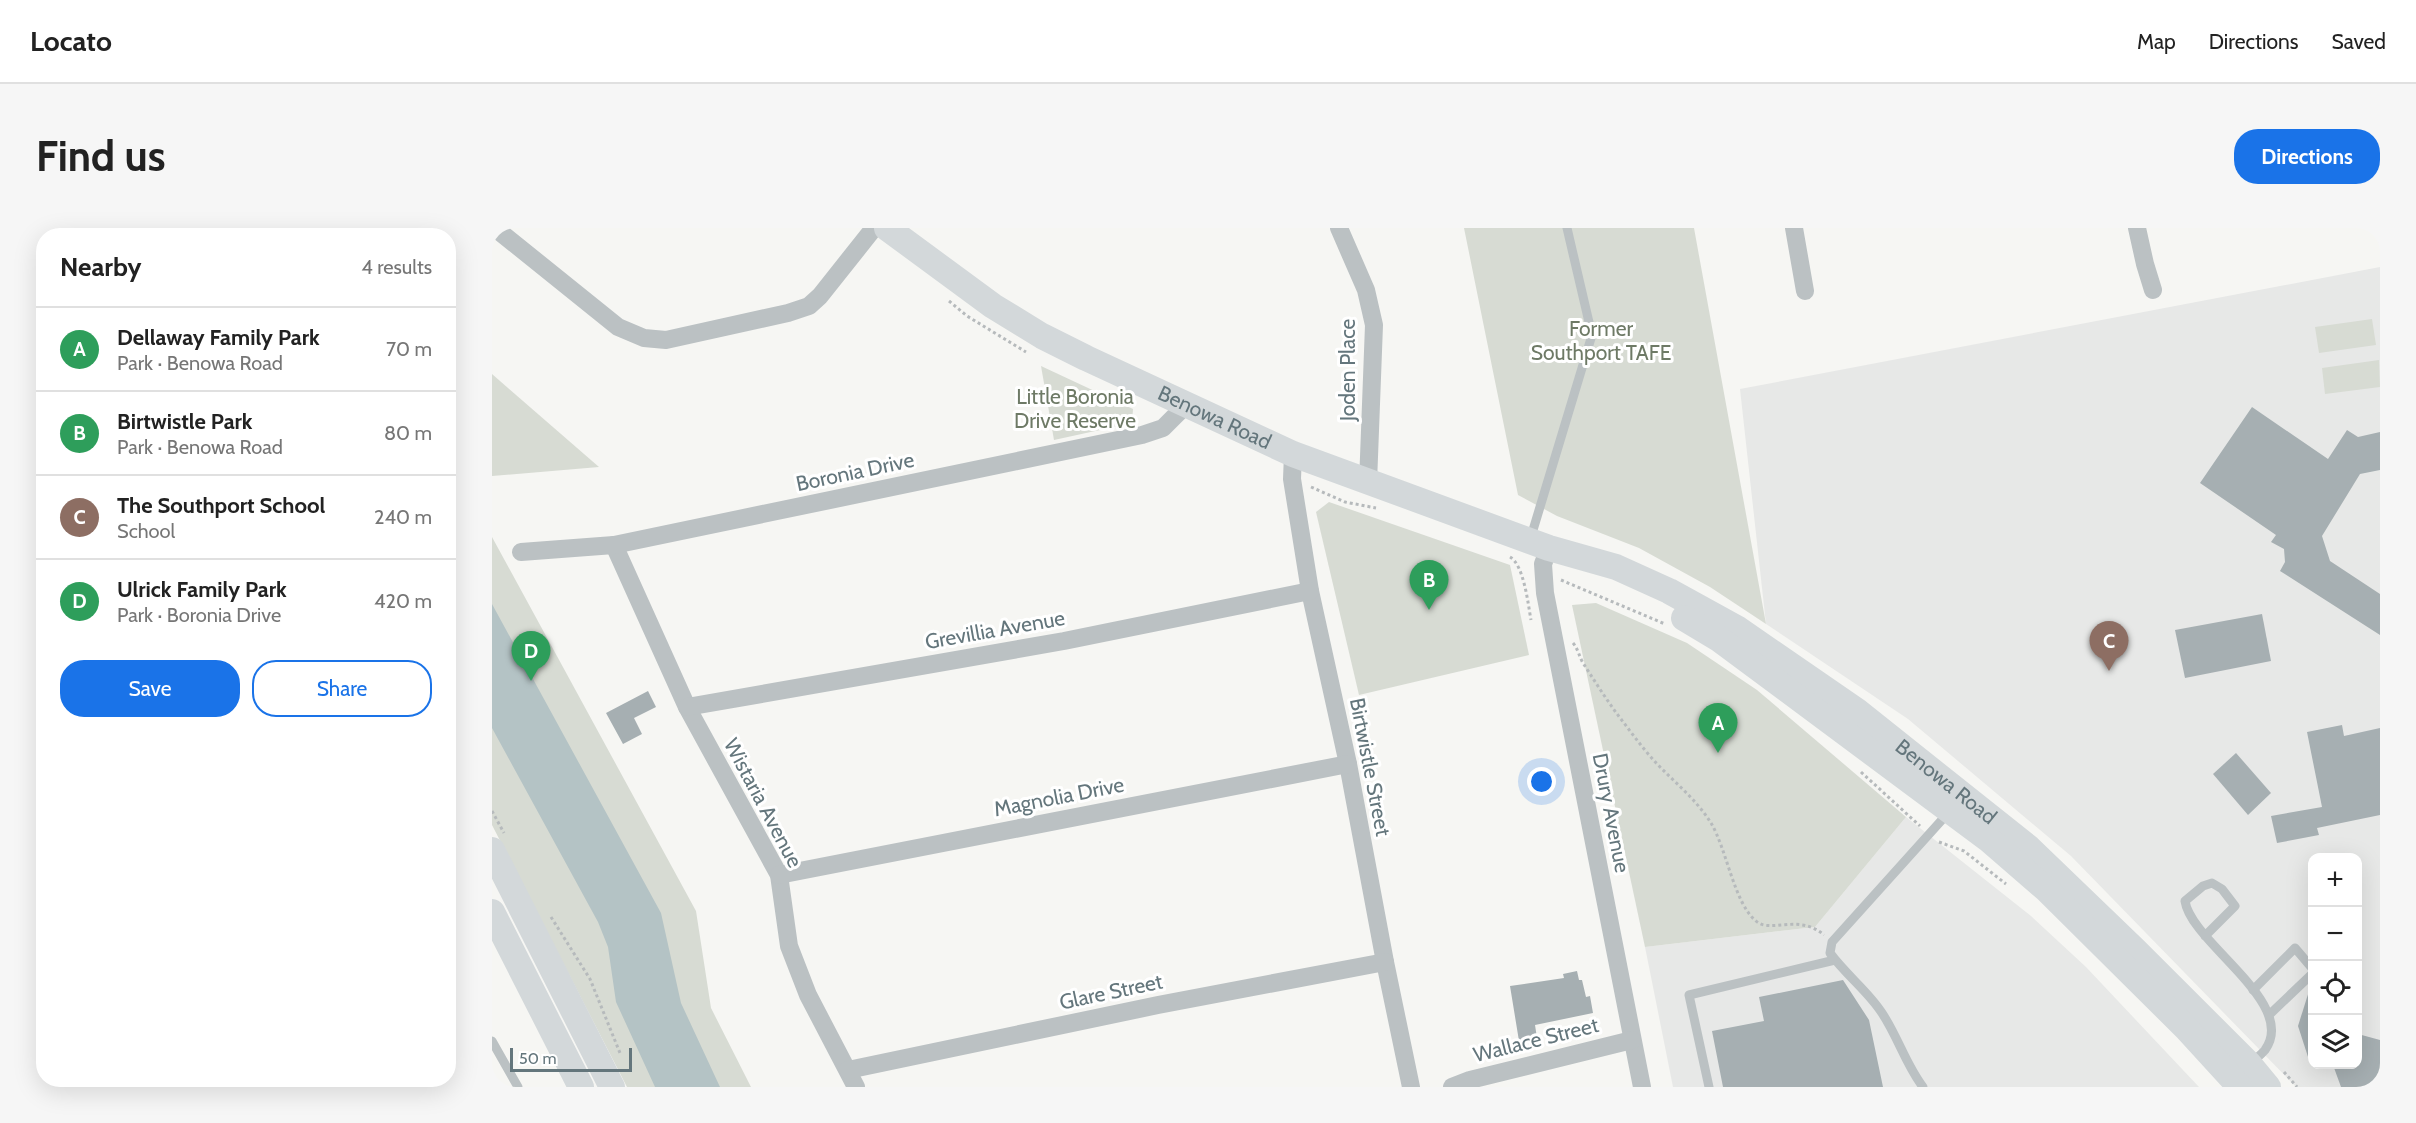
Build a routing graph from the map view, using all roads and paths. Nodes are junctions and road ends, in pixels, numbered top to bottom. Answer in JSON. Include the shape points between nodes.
{"nodes":[{"id":1,"x":495,"y":228,"type":"edge"},
{"id":2,"x":874,"y":228,"type":"edge"},
{"id":3,"x":886,"y":228,"type":"edge"},
{"id":4,"x":1339,"y":228,"type":"edge"},
{"id":5,"x":1567,"y":228,"type":"edge"},
{"id":6,"x":1794,"y":228,"type":"edge"},
{"id":7,"x":2138,"y":228,"type":"edge"},
{"id":8,"x":2152,"y":290,"type":"dead end"},
{"id":9,"x":1805,"y":291,"type":"dead end"},
{"id":10,"x":1186,"y":405,"type":"junction"},
{"id":11,"x":1293,"y":454,"type":"junction"},
{"id":12,"x":1368,"y":483,"type":"junction"},
{"id":13,"x":614,"y":545,"type":"junction"},
{"id":14,"x":1549,"y":547,"type":"junction"},
{"id":15,"x":521,"y":552,"type":"dead end"},
{"id":16,"x":1508,"y":556,"type":"dead end"},
{"id":17,"x":1544,"y":575,"type":"junction"},
{"id":18,"x":1310,"y":591,"type":"junction"},
{"id":19,"x":1674,"y":627,"type":"dead end"},
{"id":20,"x":1554,"y":639,"type":"junction"},
{"id":21,"x":687,"y":707,"type":"junction"},
{"id":22,"x":1348,"y":764,"type":"junction"},
{"id":23,"x":1853,"y":765,"type":"dead end"},
{"id":24,"x":1956,"y":802,"type":"junction"},
{"id":25,"x":492,"y":811,"type":"edge"},
{"id":26,"x":1929,"y":834,"type":"junction"},
{"id":27,"x":501,"y":846,"type":"edge"},
{"id":28,"x":779,"y":875,"type":"junction"},
{"id":29,"x":2009,"y":886,"type":"dead end"},
{"id":30,"x":492,"y":912,"type":"edge"},
{"id":31,"x":550,"y":916,"type":"dead end"},
{"id":32,"x":2205,"y":936,"type":"junction"},
{"id":33,"x":1832,"y":942,"type":"junction"},
{"id":34,"x":1835,"y":960,"type":"junction"},
{"id":35,"x":1385,"y":962,"type":"junction"},
{"id":36,"x":2308,"y":962,"type":"edge"},
{"id":37,"x":2308,"y":979,"type":"edge"},
{"id":38,"x":2253,"y":990,"type":"junction"},
{"id":39,"x":2269,"y":1015,"type":"junction"},
{"id":40,"x":1632,"y":1040,"type":"junction"},
{"id":41,"x":492,"y":1041,"type":"edge"},
{"id":42,"x":622,"y":1058,"type":"dead end"},
{"id":43,"x":848,"y":1070,"type":"junction"},
{"id":44,"x":2245,"y":1076,"type":"edge"},
{"id":45,"x":518,"y":1087,"type":"edge"},
{"id":46,"x":581,"y":1087,"type":"edge"},
{"id":47,"x":612,"y":1087,"type":"edge"},
{"id":48,"x":856,"y":1087,"type":"edge"},
{"id":49,"x":1411,"y":1087,"type":"edge"},
{"id":50,"x":1452,"y":1087,"type":"edge"},
{"id":51,"x":1642,"y":1087,"type":"edge"},
{"id":52,"x":1709,"y":1087,"type":"edge"},
{"id":53,"x":1923,"y":1087,"type":"edge"},
{"id":54,"x":2268,"y":1087,"type":"edge"}],
"edges":[{"from":1,"to":2,"type":"street","via":[[618,327],[644,338],[666,339],[788,314],[808,306]]},
{"from":3,"to":10,"type":"main road","name":"Benowa Road","via":[[1016,321]]},
{"from":4,"to":12,"type":"street","name":"Joden Place","via":[[1366,290],[1374,325]]},
{"from":5,"to":14,"type":"lane","via":[[1592,335]]},
{"from":6,"to":9,"type":"street"},
{"from":7,"to":8,"type":"street"},
{"from":10,"to":11,"type":"main road","name":"Benowa Road"},
{"from":10,"to":13,"type":"street","name":"Boronia Drive","via":[[1163,428],[1142,435]]},
{"from":11,"to":12,"type":"main road","name":"Benowa Road"},
{"from":11,"to":18,"type":"street","name":"Birtwistle Street","via":[[1292,479]]},
{"from":12,"to":14,"type":"main road","name":"Benowa Road"},
{"from":13,"to":15,"type":"street","name":"Boronia Drive"},
{"from":13,"to":21,"type":"street","name":"Wistaria Avenue"},
{"from":14,"to":17,"type":"street","name":"Drury Avenue"},
{"from":14,"to":24,"type":"main road","name":"Benowa Road","via":[[1616,567],[1738,629],[1857,711]]},
{"from":16,"to":20,"type":"path","via":[[1515,560],[1521,573],[1535,638]]},
{"from":17,"to":19,"type":"path","via":[[1571,582]]},
{"from":17,"to":20,"type":"street","name":"Drury Avenue"},
{"from":18,"to":21,"type":"street","name":"Grevillia Avenue","via":[[1064,641]]},
{"from":18,"to":22,"type":"street","name":"Birtwistle Street"},
{"from":20,"to":33,"type":"path","via":[[1571,640],[1623,723],[1699,806],[1719,837],[1744,906],[1758,923],[1804,924]]},
{"from":20,"to":40,"type":"street","name":"Drury Avenue"},
{"from":21,"to":28,"type":"street","name":"Wistaria Avenue"},
{"from":22,"to":28,"type":"street","name":"Magnolia Drive"},
{"from":22,"to":35,"type":"street","name":"Birtwistle Street"},
{"from":23,"to":26,"type":"path"},
{"from":24,"to":26,"type":"lane"},
{"from":24,"to":44,"type":"main road","name":"Benowa Road","via":[[2069,885]]},
{"from":25,"to":27,"type":"path"},
{"from":26,"to":29,"type":"path","via":[[1964,851]]},
{"from":26,"to":33,"type":"lane"},
{"from":27,"to":47,"type":"main road"},
{"from":28,"to":43,"type":"street","name":"Wistaria Avenue","via":[[789,946],[808,995]]},
{"from":30,"to":46,"type":"main road"},
{"from":31,"to":42,"type":"path","via":[[590,979]]},
{"from":32,"to":32,"type":"lane","via":[[2187,911],[2185,901],[2212,883],[2235,906]]},
{"from":32,"to":38,"type":"lane"},
{"from":33,"to":34,"type":"lane","via":[[1830,953]]},
{"from":34,"to":52,"type":"lane","via":[[1689,994]]},
{"from":34,"to":53,"type":"lane","via":[[1882,1013]]},
{"from":35,"to":43,"type":"street","name":"Glare Street"},
{"from":35,"to":49,"type":"street","name":"Birtwistle Street"},
{"from":36,"to":38,"type":"lane","via":[[2295,948]]},
{"from":37,"to":39,"type":"lane"},
{"from":38,"to":39,"type":"lane"},
{"from":39,"to":44,"type":"lane","via":[[2271,1033],[2265,1049]]},
{"from":40,"to":50,"type":"street","name":"Wallace Street"},
{"from":40,"to":51,"type":"street","name":"Drury Avenue"},
{"from":41,"to":45,"type":"lane"},
{"from":43,"to":48,"type":"street","name":"Wistaria Avenue"},
{"from":44,"to":54,"type":"main road","name":"Benowa Road"}]}
